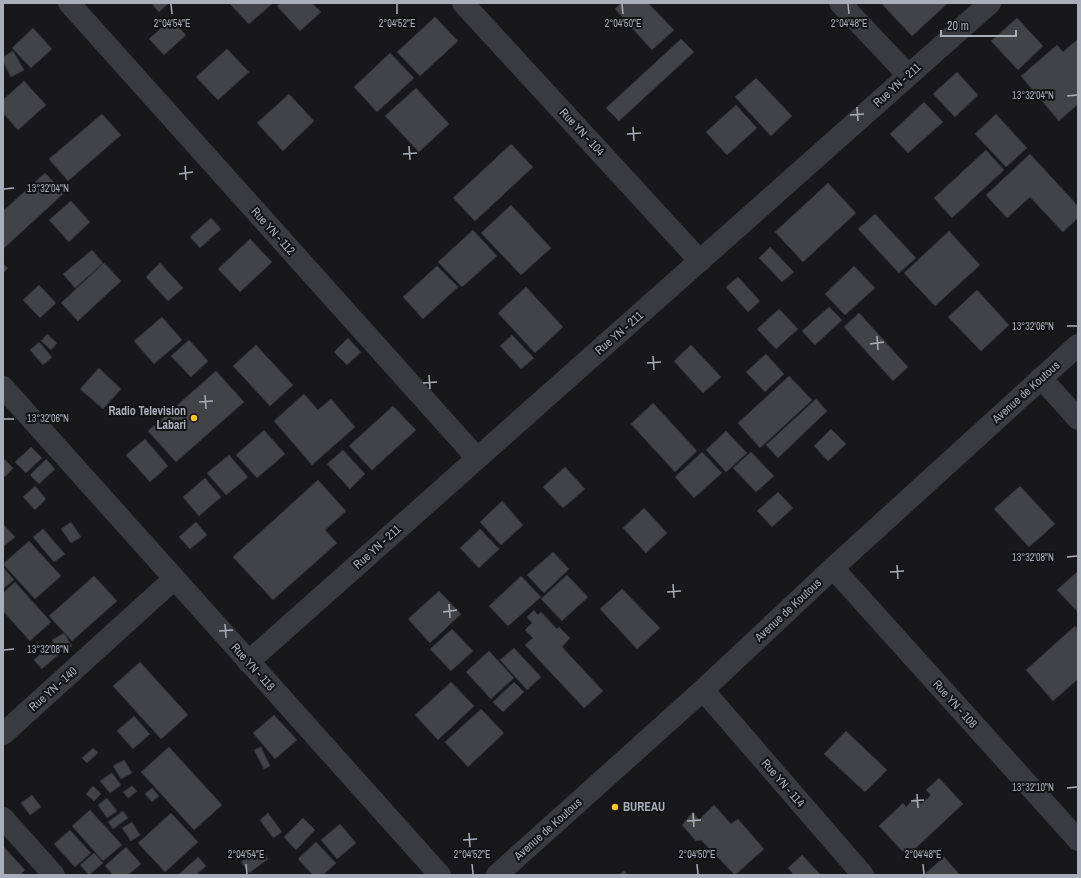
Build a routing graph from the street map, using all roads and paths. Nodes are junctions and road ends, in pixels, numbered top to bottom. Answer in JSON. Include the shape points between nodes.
{"nodes":[{"id":1,"x":69,"y":3,"type":"edge"},
{"id":2,"x":463,"y":3,"type":"edge"},
{"id":3,"x":840,"y":3,"type":"edge"},
{"id":4,"x":990,"y":3,"type":"edge"},
{"id":5,"x":908,"y":75,"type":"junction"},
{"id":6,"x":700,"y":261,"type":"junction"},
{"id":7,"x":1078,"y":345,"type":"edge"},
{"id":8,"x":1041,"y":378,"type":"junction"},
{"id":9,"x":3,"y":387,"type":"edge"},
{"id":10,"x":1078,"y":419,"type":"edge"},
{"id":11,"x":477,"y":458,"type":"junction"},
{"id":12,"x":833,"y":568,"type":"junction"},
{"id":13,"x":174,"y":579,"type":"junction"},
{"id":14,"x":248,"y":662,"type":"junction"},
{"id":15,"x":703,"y":690,"type":"junction"},
{"id":16,"x":3,"y":734,"type":"edge"},
{"id":17,"x":3,"y":818,"type":"edge"},
{"id":18,"x":1078,"y":840,"type":"edge"},
{"id":19,"x":54,"y":875,"type":"edge"},
{"id":20,"x":440,"y":875,"type":"edge"},
{"id":21,"x":497,"y":875,"type":"edge"},
{"id":22,"x":863,"y":875,"type":"edge"}],
"edges":[{"from":1,"to":11,"type":"street","name":"Rue YN - 112"},
{"from":2,"to":6,"type":"street","name":"Rue YN - 104"},
{"from":3,"to":5,"type":"street"},
{"from":4,"to":5,"type":"street","name":"Rue YN - 211"},
{"from":5,"to":6,"type":"street","name":"Rue YN - 211"},
{"from":6,"to":11,"type":"street","name":"Rue YN - 211"},
{"from":7,"to":8,"type":"street","name":"Avenue de Koutous"},
{"from":8,"to":10,"type":"street"},
{"from":8,"to":12,"type":"street","name":"Avenue de Koutous"},
{"from":9,"to":13,"type":"street","name":"Rue YN - 118"},
{"from":11,"to":14,"type":"street","name":"Rue YN - 211"},
{"from":12,"to":15,"type":"street","name":"Avenue de Koutous"},
{"from":12,"to":18,"type":"street","name":"Rue YN - 108"},
{"from":13,"to":14,"type":"street","name":"Rue YN - 118"},
{"from":13,"to":16,"type":"street","name":"Rue YN - 140"},
{"from":14,"to":20,"type":"street","name":"Rue YN - 118"},
{"from":15,"to":21,"type":"street","name":"Avenue de Koutous"},
{"from":15,"to":22,"type":"street","name":"Rue YN - 114"},
{"from":17,"to":19,"type":"street"}]}
